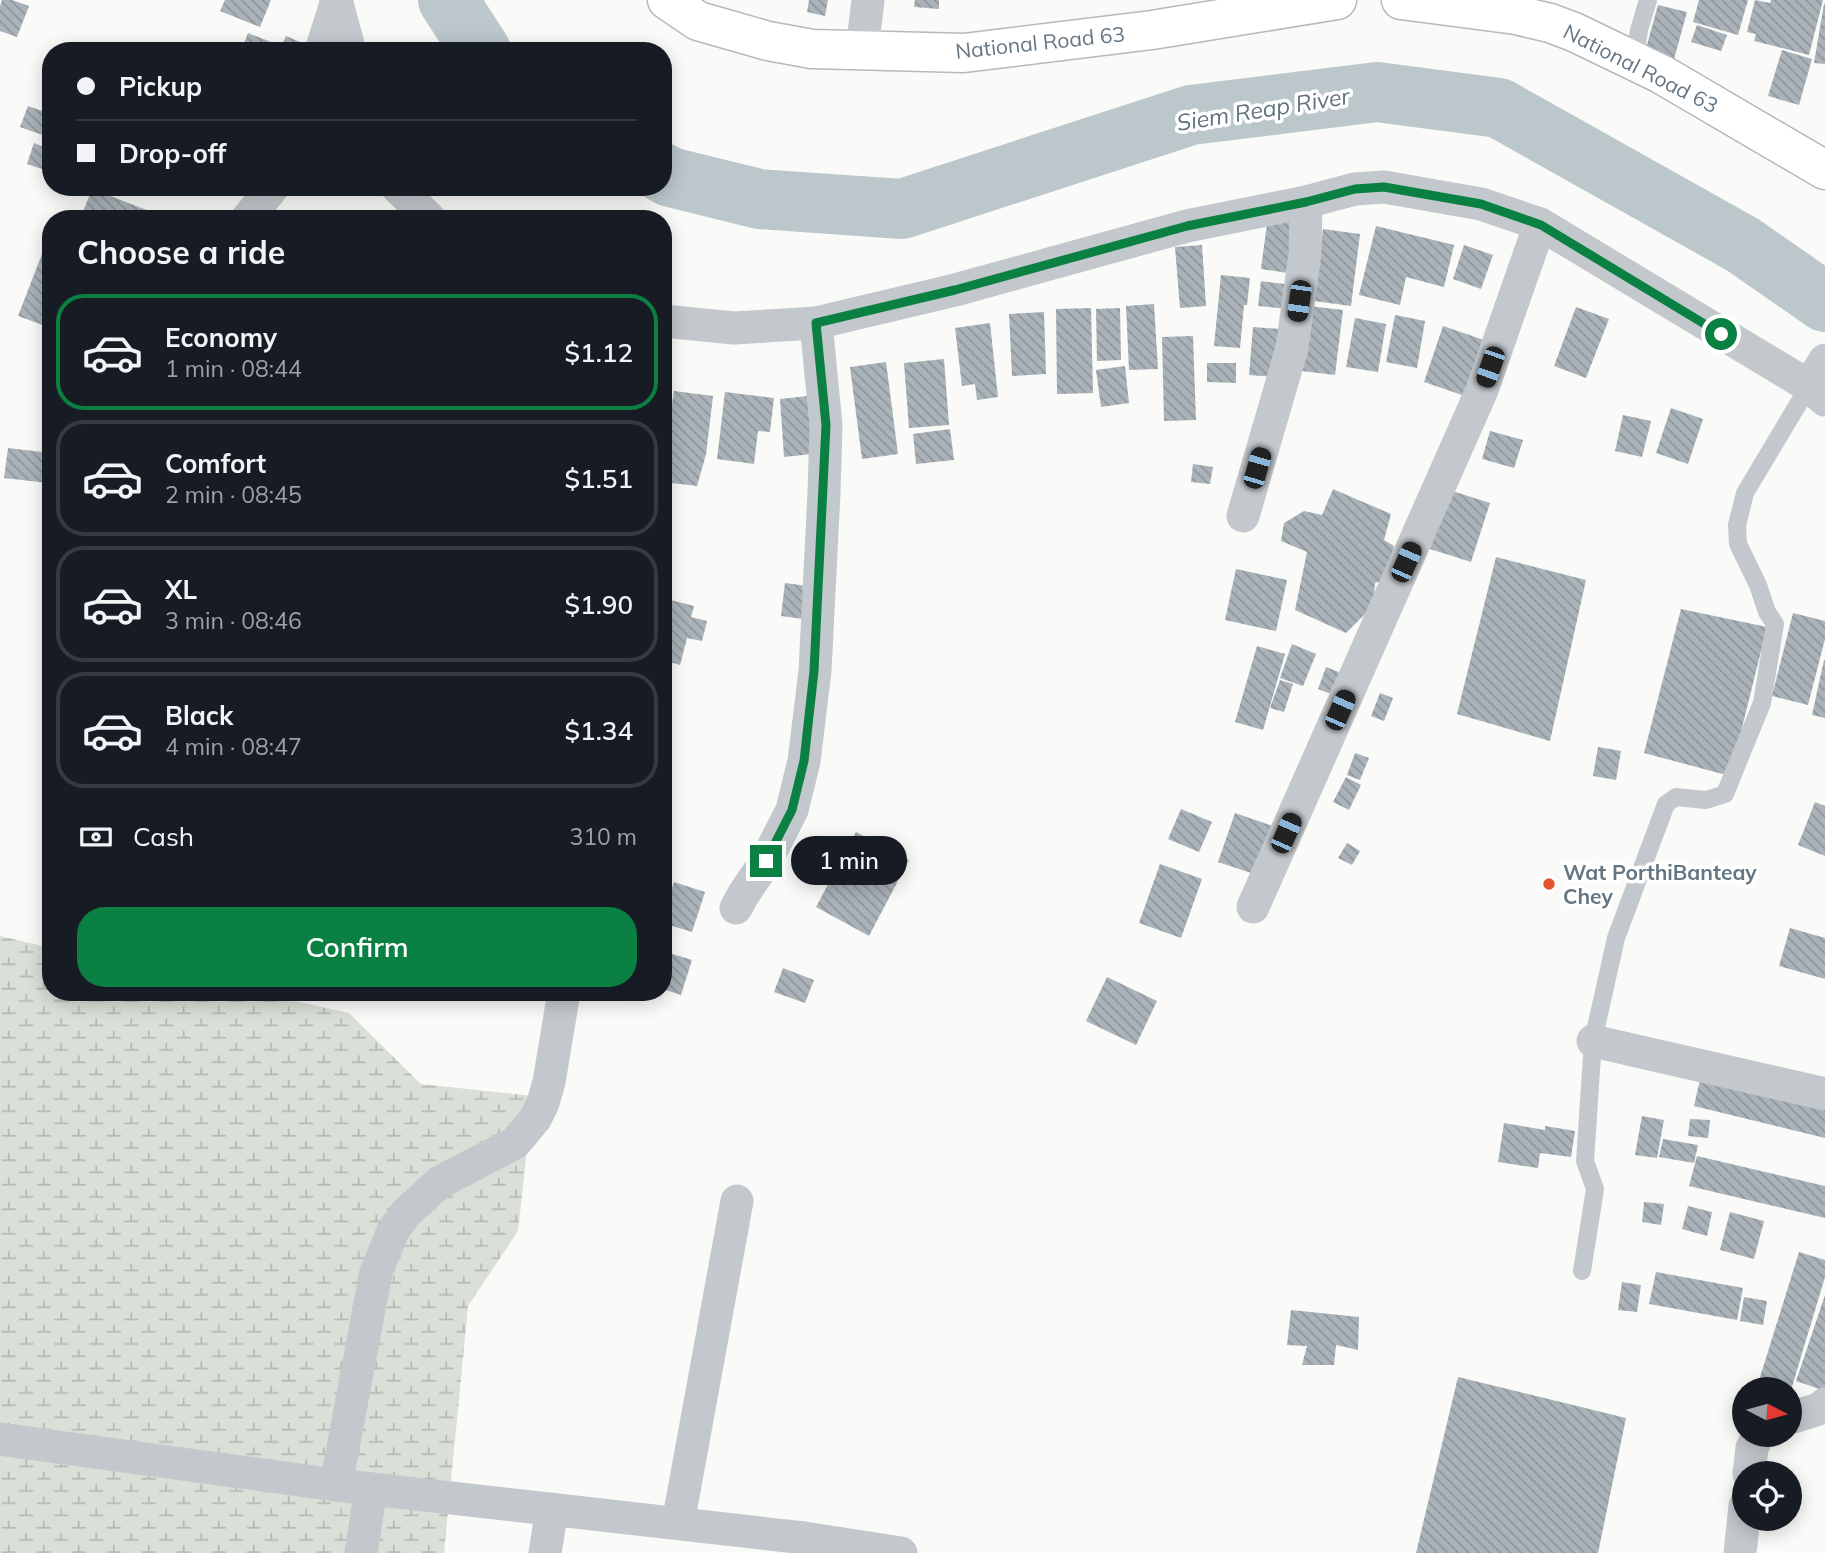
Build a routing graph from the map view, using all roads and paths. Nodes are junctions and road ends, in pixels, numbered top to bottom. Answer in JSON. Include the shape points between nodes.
{"nodes":[{"id":1,"x":337,"y":0,"type":"edge"},
{"id":2,"x":667,"y":0,"type":"edge"},
{"id":3,"x":868,"y":0,"type":"edge"},
{"id":4,"x":1336,"y":0,"type":"edge"},
{"id":5,"x":1401,"y":0,"type":"edge"},
{"id":6,"x":1648,"y":0,"type":"edge"},
{"id":7,"x":1551,"y":11,"type":"edge"},
{"id":8,"x":324,"y":42,"type":"edge"},
{"id":9,"x":348,"y":42,"type":"edge"},
{"id":10,"x":862,"y":50,"type":"junction"},
{"id":11,"x":1634,"y":61,"type":"junction"},
{"id":12,"x":1825,"y":170,"type":"edge"},
{"id":13,"x":265,"y":196,"type":"edge"},
{"id":14,"x":406,"y":196,"type":"edge"},
{"id":15,"x":1306,"y":202,"type":"junction"},
{"id":16,"x":254,"y":210,"type":"edge"},
{"id":17,"x":421,"y":210,"type":"edge"},
{"id":18,"x":1541,"y":225,"type":"junction"},
{"id":19,"x":672,"y":322,"type":"edge"},
{"id":20,"x":816,"y":323,"type":"junction"},
{"id":21,"x":1820,"y":382,"type":"edge"},
{"id":22,"x":1243,"y":516,"type":"dead end"},
{"id":23,"x":1253,"y":907,"type":"dead end"},
{"id":24,"x":736,"y":908,"type":"dead end"},
{"id":25,"x":562,"y":1001,"type":"edge"},
{"id":26,"x":1593,"y":1041,"type":"junction"},
{"id":27,"x":1825,"y":1094,"type":"edge"},
{"id":28,"x":737,"y":1201,"type":"dead end"},
{"id":29,"x":1582,"y":1271,"type":"dead end"},
{"id":30,"x":1825,"y":1404,"type":"edge"},
{"id":31,"x":1802,"y":1414,"type":"edge"},
{"id":32,"x":0,"y":1439,"type":"edge"},
{"id":33,"x":336,"y":1485,"type":"junction"},
{"id":34,"x":371,"y":1489,"type":"junction"},
{"id":35,"x":552,"y":1509,"type":"junction"},
{"id":36,"x":678,"y":1523,"type":"junction"},
{"id":37,"x":1742,"y":1531,"type":"edge"},
{"id":38,"x":361,"y":1553,"type":"edge"},
{"id":39,"x":545,"y":1553,"type":"edge"},
{"id":40,"x":901,"y":1553,"type":"edge"},
{"id":41,"x":1740,"y":1553,"type":"edge"}],
"edges":[{"from":1,"to":8,"type":"street"},
{"from":1,"to":9,"type":"street"},
{"from":2,"to":10,"type":"street","name":"National Road 63","via":[[698,21],[768,41],[812,49]]},
{"from":3,"to":10,"type":"street"},
{"from":4,"to":10,"type":"street","name":"National Road 63","via":[[1152,30],[964,53]]},
{"from":5,"to":7,"type":"street","name":"National Road 63","via":[[1516,15]]},
{"from":6,"to":11,"type":"lane"},
{"from":7,"to":11,"type":"street","name":"National Road 63","via":[[1574,32]]},
{"from":11,"to":12,"type":"street","name":"National Road 63"},
{"from":13,"to":16,"type":"street"},
{"from":14,"to":17,"type":"street"},
{"from":15,"to":18,"type":"street","via":[[1355,189],[1384,187],[1481,204]]},
{"from":15,"to":20,"type":"street","via":[[1187,226]]},
{"from":15,"to":22,"type":"street","via":[[1305,254],[1293,348]]},
{"from":18,"to":21,"type":"street"},
{"from":18,"to":23,"type":"street","via":[[1482,390]]},
{"from":19,"to":20,"type":"street","via":[[734,328]]},
{"from":20,"to":24,"type":"street","via":[[826,425],[814,671],[804,761],[792,810]]},
{"from":21,"to":26,"type":"lane","via":[[1745,493],[1737,525],[1738,544],[1775,624],[1762,703],[1726,794],[1706,800],[1676,797],[1666,804],[1616,938]]},
{"from":25,"to":33,"type":"street","via":[[549,1082],[535,1119],[515,1143],[440,1182],[393,1231],[376,1272]]},
{"from":26,"to":27,"type":"street"},
{"from":26,"to":29,"type":"lane","via":[[1584,1161],[1595,1189]]},
{"from":28,"to":36,"type":"street"},
{"from":30,"to":31,"type":"street"},
{"from":32,"to":33,"type":"street"},
{"from":33,"to":34,"type":"street"},
{"from":34,"to":35,"type":"street"},
{"from":34,"to":38,"type":"street"},
{"from":35,"to":36,"type":"street"},
{"from":35,"to":39,"type":"street"},
{"from":36,"to":40,"type":"street"},
{"from":37,"to":41,"type":"street"}]}
